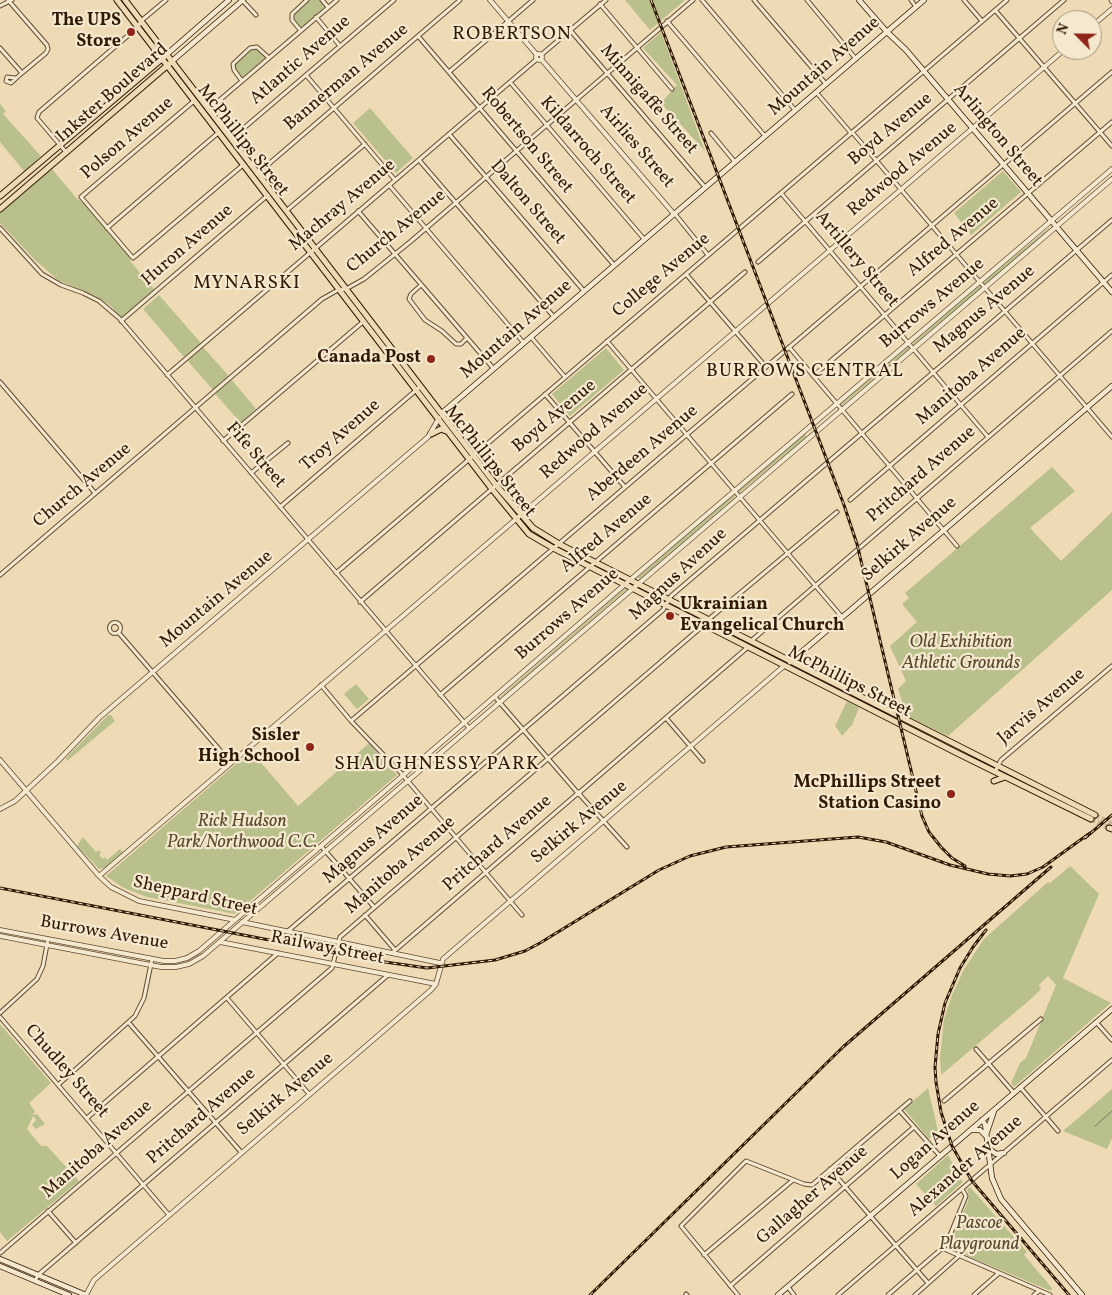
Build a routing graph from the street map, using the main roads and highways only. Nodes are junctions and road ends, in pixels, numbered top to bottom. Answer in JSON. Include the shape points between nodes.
{"nodes":[{"id":1,"x":117,"y":0,"type":"edge"},
{"id":2,"x":229,"y":0,"type":"edge"},
{"id":3,"x":243,"y":0,"type":"edge"},
{"id":4,"x":859,"y":0,"type":"edge"},
{"id":5,"x":924,"y":0,"type":"edge"},
{"id":6,"x":125,"y":2,"type":"edge"},
{"id":7,"x":886,"y":32,"type":"junction"},
{"id":8,"x":164,"y":57,"type":"junction"},
{"id":9,"x":169,"y":64,"type":"junction"},
{"id":10,"x":229,"y":141,"type":"junction"},
{"id":11,"x":0,"y":196,"type":"edge"},
{"id":12,"x":0,"y":209,"type":"edge"},
{"id":13,"x":313,"y":251,"type":"junction"},
{"id":14,"x":1112,"y":292,"type":"edge"},
{"id":15,"x":366,"y":320,"type":"junction"},
{"id":16,"x":1112,"y":386,"type":"edge"},
{"id":17,"x":418,"y":388,"type":"junction"},
{"id":18,"x":442,"y":413,"type":"junction"},
{"id":19,"x":448,"y":432,"type":"junction"},
{"id":20,"x":431,"y":434,"type":"road end"},
{"id":21,"x":494,"y":487,"type":"junction"},
{"id":22,"x":667,"y":603,"type":"junction"},
{"id":23,"x":804,"y":650,"type":"junction"},
{"id":24,"x":791,"y":661,"type":"junction"},
{"id":25,"x":784,"y":666,"type":"junction"},
{"id":26,"x":807,"y":670,"type":"junction"},
{"id":27,"x":829,"y":680,"type":"junction"},
{"id":28,"x":826,"y":687,"type":"junction"},
{"id":29,"x":923,"y":728,"type":"junction"},
{"id":30,"x":919,"y":733,"type":"junction"},
{"id":31,"x":962,"y":748,"type":"junction"},
{"id":32,"x":959,"y":754,"type":"junction"},
{"id":33,"x":996,"y":770,"type":"junction"},
{"id":34,"x":1006,"y":777,"type":"junction"},
{"id":35,"x":994,"y":781,"type":"dead end"},
{"id":36,"x":1112,"y":1009,"type":"edge"},
{"id":37,"x":994,"y":1110,"type":"junction"},
{"id":38,"x":982,"y":1120,"type":"junction"},
{"id":39,"x":971,"y":1130,"type":"junction"},
{"id":40,"x":986,"y":1136,"type":"junction"},
{"id":41,"x":988,"y":1148,"type":"junction"},
{"id":42,"x":1004,"y":1153,"type":"road end"},
{"id":43,"x":0,"y":1259,"type":"edge"},
{"id":44,"x":0,"y":1266,"type":"edge"},
{"id":45,"x":68,"y":1295,"type":"edge"},
{"id":46,"x":86,"y":1295,"type":"edge"},
{"id":47,"x":778,"y":1295,"type":"edge"},
{"id":48,"x":1082,"y":1295,"type":"edge"}],
"edges":[{"from":1,"to":6,"type":"main road","name":"McPhillips Street"},
{"from":2,"to":8,"type":"main road","name":"Inkster Boulevard"},
{"from":3,"to":9,"type":"main road","name":"Inkster Boulevard"},
{"from":4,"to":7,"type":"main road","name":"Arlington Street"},
{"from":5,"to":7,"type":"main road","name":"Mountain Avenue"},
{"from":6,"to":8,"type":"main road","name":"McPhillips Street"},
{"from":6,"to":8,"type":"main road","name":"McPhillips Street","via":[[138,27]]},
{"from":7,"to":14,"type":"main road","name":"Arlington Street","via":[[906,50]]},
{"from":7,"to":18,"type":"main road","name":"Mountain Avenue"},
{"from":8,"to":9,"type":"main road","name":"McPhillips Street"},
{"from":8,"to":11,"type":"main road","name":"Inkster Boulevard"},
{"from":9,"to":10,"type":"main road","name":"McPhillips Street","via":[[209,109]]},
{"from":9,"to":10,"type":"main road","name":"McPhillips Street","via":[[218,133]]},
{"from":9,"to":12,"type":"main road","name":"Inkster Boulevard"},
{"from":10,"to":13,"type":"main road","name":"McPhillips Street","via":[[287,210]]},
{"from":10,"to":13,"type":"main road","name":"McPhillips Street","via":[[252,178]]},
{"from":13,"to":15,"type":"main road","name":"McPhillips Street","via":[[346,289]]},
{"from":13,"to":15,"type":"main road","name":"McPhillips Street","via":[[338,290]]},
{"from":15,"to":17,"type":"main road","name":"McPhillips Street"},
{"from":16,"to":23,"type":"main road","name":"Selkirk Avenue"},
{"from":17,"to":18,"type":"main road","name":"McPhillips Street"},
{"from":17,"to":19,"type":"main road","name":"McPhillips Street"},
{"from":18,"to":21,"type":"main road","name":"McPhillips Street","via":[[474,454]]},
{"from":19,"to":20,"type":"main road","via":[[442,429]]},
{"from":19,"to":21,"type":"main road","name":"McPhillips Street"},
{"from":21,"to":22,"type":"main road","name":"McPhillips Street","via":[[532,528],[637,583]]},
{"from":21,"to":22,"type":"main road","name":"McPhillips Street","via":[[528,534],[625,585]]},
{"from":22,"to":24,"type":"main road","name":"McPhillips Street"},
{"from":22,"to":25,"type":"main road","name":"McPhillips Street"},
{"from":23,"to":24,"type":"main road","name":"Selkirk Avenue"},
{"from":23,"to":26,"type":"main road","via":[[801,660]]},
{"from":24,"to":25,"type":"main road","name":"Selkirk Avenue"},
{"from":24,"to":26,"type":"main road","name":"McPhillips Street"},
{"from":25,"to":28,"type":"main road","name":"McPhillips Street"},
{"from":26,"to":27,"type":"main road","name":"McPhillips Street"},
{"from":27,"to":28,"type":"main road"},
{"from":27,"to":29,"type":"main road","name":"McPhillips Street"},
{"from":28,"to":30,"type":"main road","name":"McPhillips Street"},
{"from":29,"to":30,"type":"main road"},
{"from":29,"to":31,"type":"main road","name":"McPhillips Street"},
{"from":30,"to":32,"type":"main road","name":"McPhillips Street"},
{"from":31,"to":32,"type":"main road"},
{"from":31,"to":33,"type":"main road","name":"McPhillips Street"},
{"from":32,"to":33,"type":"main road","name":"McPhillips Street"},
{"from":33,"to":34,"type":"main road","name":"McPhillips Street"},
{"from":33,"to":34,"type":"main road","name":"McPhillips Street","via":[[1093,817]]},
{"from":34,"to":35,"type":"main road"},
{"from":36,"to":37,"type":"main road","name":"Logan Avenue"},
{"from":37,"to":38,"type":"main road","name":"Logan Avenue"},
{"from":37,"to":40,"type":"main road"},
{"from":38,"to":39,"type":"main road","name":"Logan Avenue"},
{"from":38,"to":40,"type":"main road"},
{"from":39,"to":40,"type":"main road","via":[[980,1130]]},
{"from":39,"to":47,"type":"main road","name":"Logan Avenue"},
{"from":40,"to":41,"type":"main road"},
{"from":41,"to":42,"type":"main road","via":[[996,1154]]},
{"from":41,"to":48,"type":"main road","via":[[994,1187]]},
{"from":43,"to":46,"type":"main road"},
{"from":44,"to":45,"type":"main road"}]}
